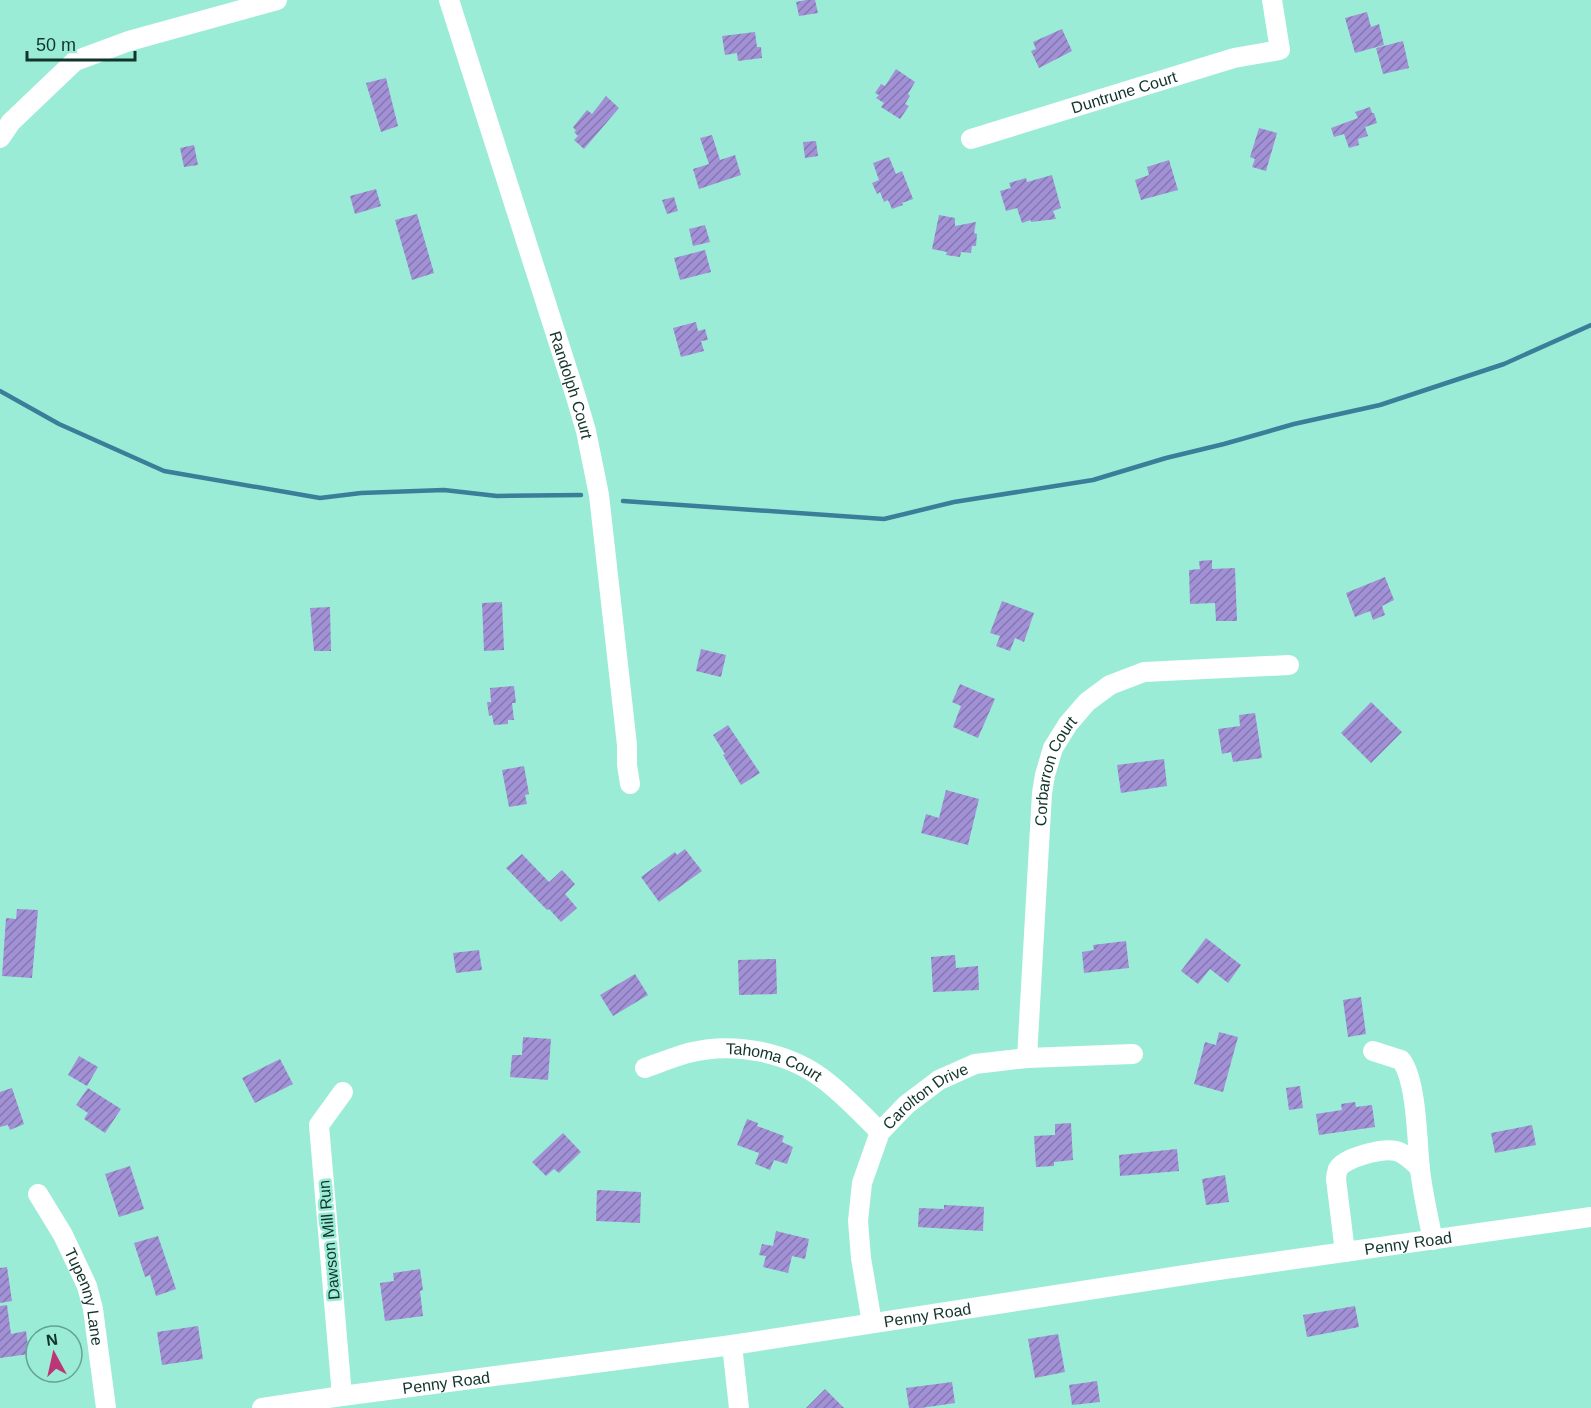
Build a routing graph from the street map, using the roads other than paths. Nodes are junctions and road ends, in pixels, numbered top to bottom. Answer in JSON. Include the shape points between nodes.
{"nodes":[{"id":1,"x":277,"y":0,"type":"edge"},
{"id":2,"x":449,"y":0,"type":"edge"},
{"id":3,"x":1272,"y":0,"type":"edge"},
{"id":4,"x":0,"y":138,"type":"edge"},
{"id":5,"x":971,"y":139,"type":"dead end"},
{"id":6,"x":1289,"y":665,"type":"dead end"},
{"id":7,"x":630,"y":784,"type":"dead end"},
{"id":8,"x":1373,"y":1051,"type":"dead end"},
{"id":9,"x":1133,"y":1054,"type":"dead end"},
{"id":10,"x":1027,"y":1058,"type":"junction"},
{"id":11,"x":645,"y":1068,"type":"dead end"},
{"id":12,"x":343,"y":1092,"type":"dead end"},
{"id":13,"x":880,"y":1132,"type":"junction"},
{"id":14,"x":1420,"y":1168,"type":"junction"},
{"id":15,"x":38,"y":1194,"type":"dead end"},
{"id":16,"x":1591,"y":1217,"type":"edge"},
{"id":17,"x":1432,"y":1240,"type":"junction"},
{"id":18,"x":1345,"y":1252,"type":"junction"},
{"id":19,"x":872,"y":1323,"type":"junction"},
{"id":20,"x":732,"y":1345,"type":"junction"},
{"id":21,"x":342,"y":1396,"type":"junction"},
{"id":22,"x":106,"y":1408,"type":"edge"},
{"id":23,"x":262,"y":1408,"type":"edge"},
{"id":24,"x":739,"y":1408,"type":"edge"}],
"edges":[{"from":1,"to":4,"type":"street","via":[[129,41],[75,61],[11,122]]},
{"from":2,"to":7,"type":"street","name":"Randolph Court","via":[[590,448],[599,495]]},
{"from":3,"to":5,"type":"street","name":"Duntrune Court","via":[[1280,50],[1234,58]]},
{"from":6,"to":10,"type":"street","name":"Corbarron Court","via":[[1144,672],[1110,686],[1087,702],[1068,724],[1053,748],[1042,794]]},
{"from":8,"to":14,"type":"street","via":[[1401,1060],[1408,1074]]},
{"from":9,"to":10,"type":"street","name":"Carolton Drive"},
{"from":10,"to":13,"type":"street","name":"Carolton Drive","via":[[975,1064],[939,1080],[906,1105]]},
{"from":11,"to":13,"type":"street","name":"Tahoma Court","via":[[689,1053],[728,1047],[773,1054],[825,1080]]},
{"from":12,"to":21,"type":"street","name":"Dawson Mill Run","via":[[319,1125]]},
{"from":13,"to":19,"type":"street","name":"Carolton Drive","via":[[862,1183],[858,1221]]},
{"from":14,"to":17,"type":"street"},
{"from":14,"to":18,"type":"street","via":[[1401,1153],[1383,1150],[1356,1157],[1337,1170]]},
{"from":15,"to":22,"type":"street","name":"Tupenny Lane","via":[[87,1286]]},
{"from":16,"to":17,"type":"street","name":"Penny Road"},
{"from":17,"to":18,"type":"street","name":"Penny Road"},
{"from":18,"to":19,"type":"street","name":"Penny Road"},
{"from":19,"to":20,"type":"street","name":"Penny Road"},
{"from":20,"to":21,"type":"street","name":"Penny Road"},
{"from":20,"to":24,"type":"street"},
{"from":21,"to":23,"type":"street","name":"Penny Road"}]}
